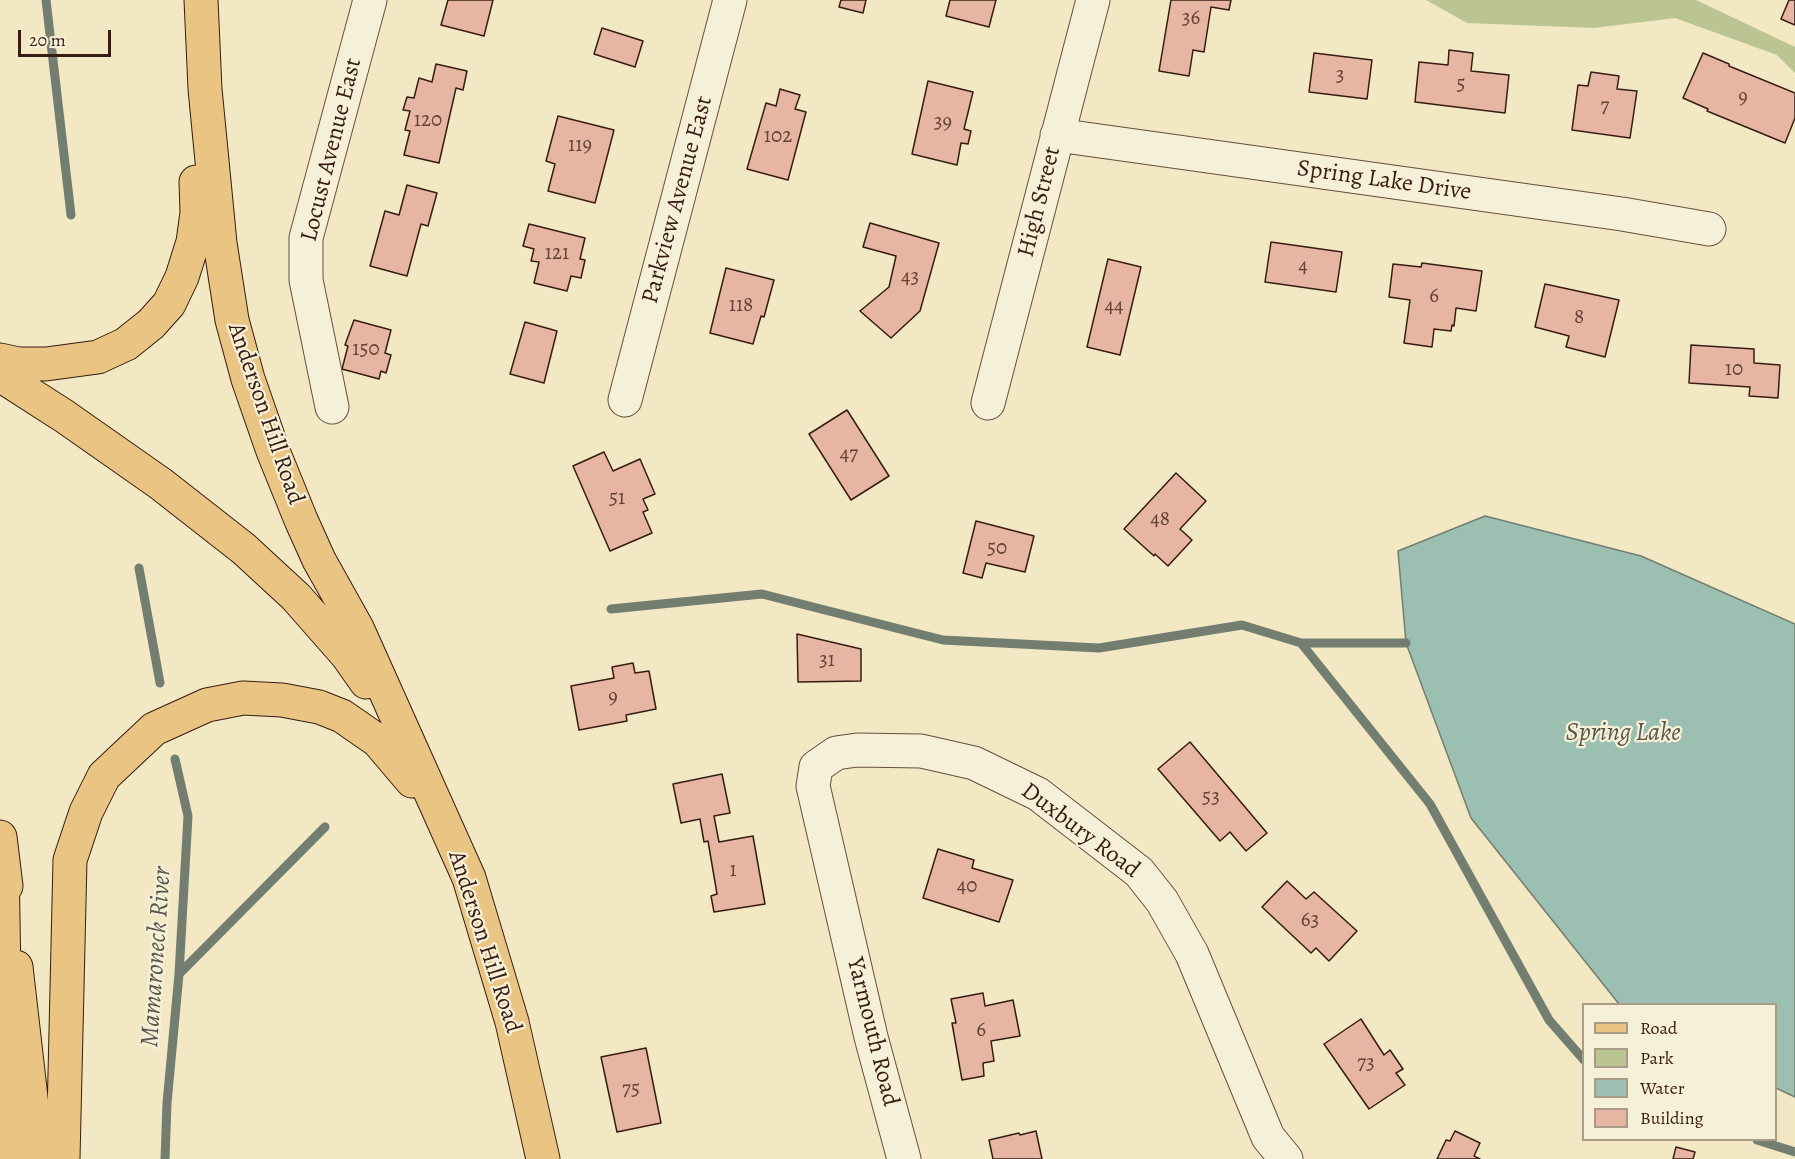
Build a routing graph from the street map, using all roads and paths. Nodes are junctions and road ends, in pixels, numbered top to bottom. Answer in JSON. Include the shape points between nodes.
{"nodes":[{"id":1,"x":200,"y":0,"type":"edge"},
{"id":2,"x":370,"y":0,"type":"edge"},
{"id":3,"x":1093,"y":0,"type":"edge"},
{"id":4,"x":728,"y":1,"type":"edge"},
{"id":5,"x":1058,"y":135,"type":"junction"},
{"id":6,"x":1709,"y":229,"type":"dead end"},
{"id":7,"x":11,"y":373,"type":"edge"},
{"id":8,"x":625,"y":400,"type":"dead end"},
{"id":9,"x":988,"y":403,"type":"dead end"},
{"id":10,"x":332,"y":407,"type":"dead end"},
{"id":11,"x":402,"y":734,"type":"junction"},
{"id":12,"x":448,"y":832,"type":"junction"},
{"id":13,"x":1,"y":848,"type":"edge"},
{"id":14,"x":840,"y":905,"type":"joint"},
{"id":15,"x":7,"y":1159,"type":"edge"},
{"id":16,"x":38,"y":1159,"type":"edge"},
{"id":17,"x":63,"y":1159,"type":"edge"},
{"id":18,"x":543,"y":1159,"type":"edge"},
{"id":19,"x":904,"y":1159,"type":"edge"},
{"id":20,"x":1286,"y":1159,"type":"edge"}],
"edges":[{"from":1,"to":7,"type":"main road","via":[[197,213],[193,242],[169,304],[126,344],[98,357]]},
{"from":1,"to":11,"type":"main road","name":"Anderson Hill Road","via":[[220,243],[232,320],[273,451],[301,520],[357,628]]},
{"from":2,"to":10,"type":"street","name":"Locust Avenue East","via":[[306,238],[306,280]]},
{"from":3,"to":5,"type":"street","name":"High Street"},
{"from":4,"to":8,"type":"street","name":"Parkview Avenue East"},
{"from":5,"to":6,"type":"street","name":"Spring Lake Drive"},
{"from":5,"to":9,"type":"street","name":"High Street"},
{"from":7,"to":11,"type":"main road","name":"Anderson Hill Road","via":[[244,549],[296,597],[347,655]]},
{"from":11,"to":12,"type":"main road","name":"Anderson Hill Road"},
{"from":12,"to":17,"type":"main road","via":[[404,769],[378,741],[342,716],[319,707],[243,698],[207,705],[154,729],[129,750],[104,776],[86,812],[70,860]]},
{"from":12,"to":18,"type":"main road","name":"Anderson Hill Road","via":[[469,878],[512,1022]]},
{"from":13,"to":15,"type":"main road"},
{"from":13,"to":16,"type":"main road"},
{"from":14,"to":19,"type":"street","name":"Yarmouth Road"},
{"from":14,"to":20,"type":"street","name":"Duxbury Road","via":[[813,786],[816,767],[836,753],[921,751],[974,764],[1038,794],[1139,872],[1162,901],[1192,954],[1268,1137]]}]}
